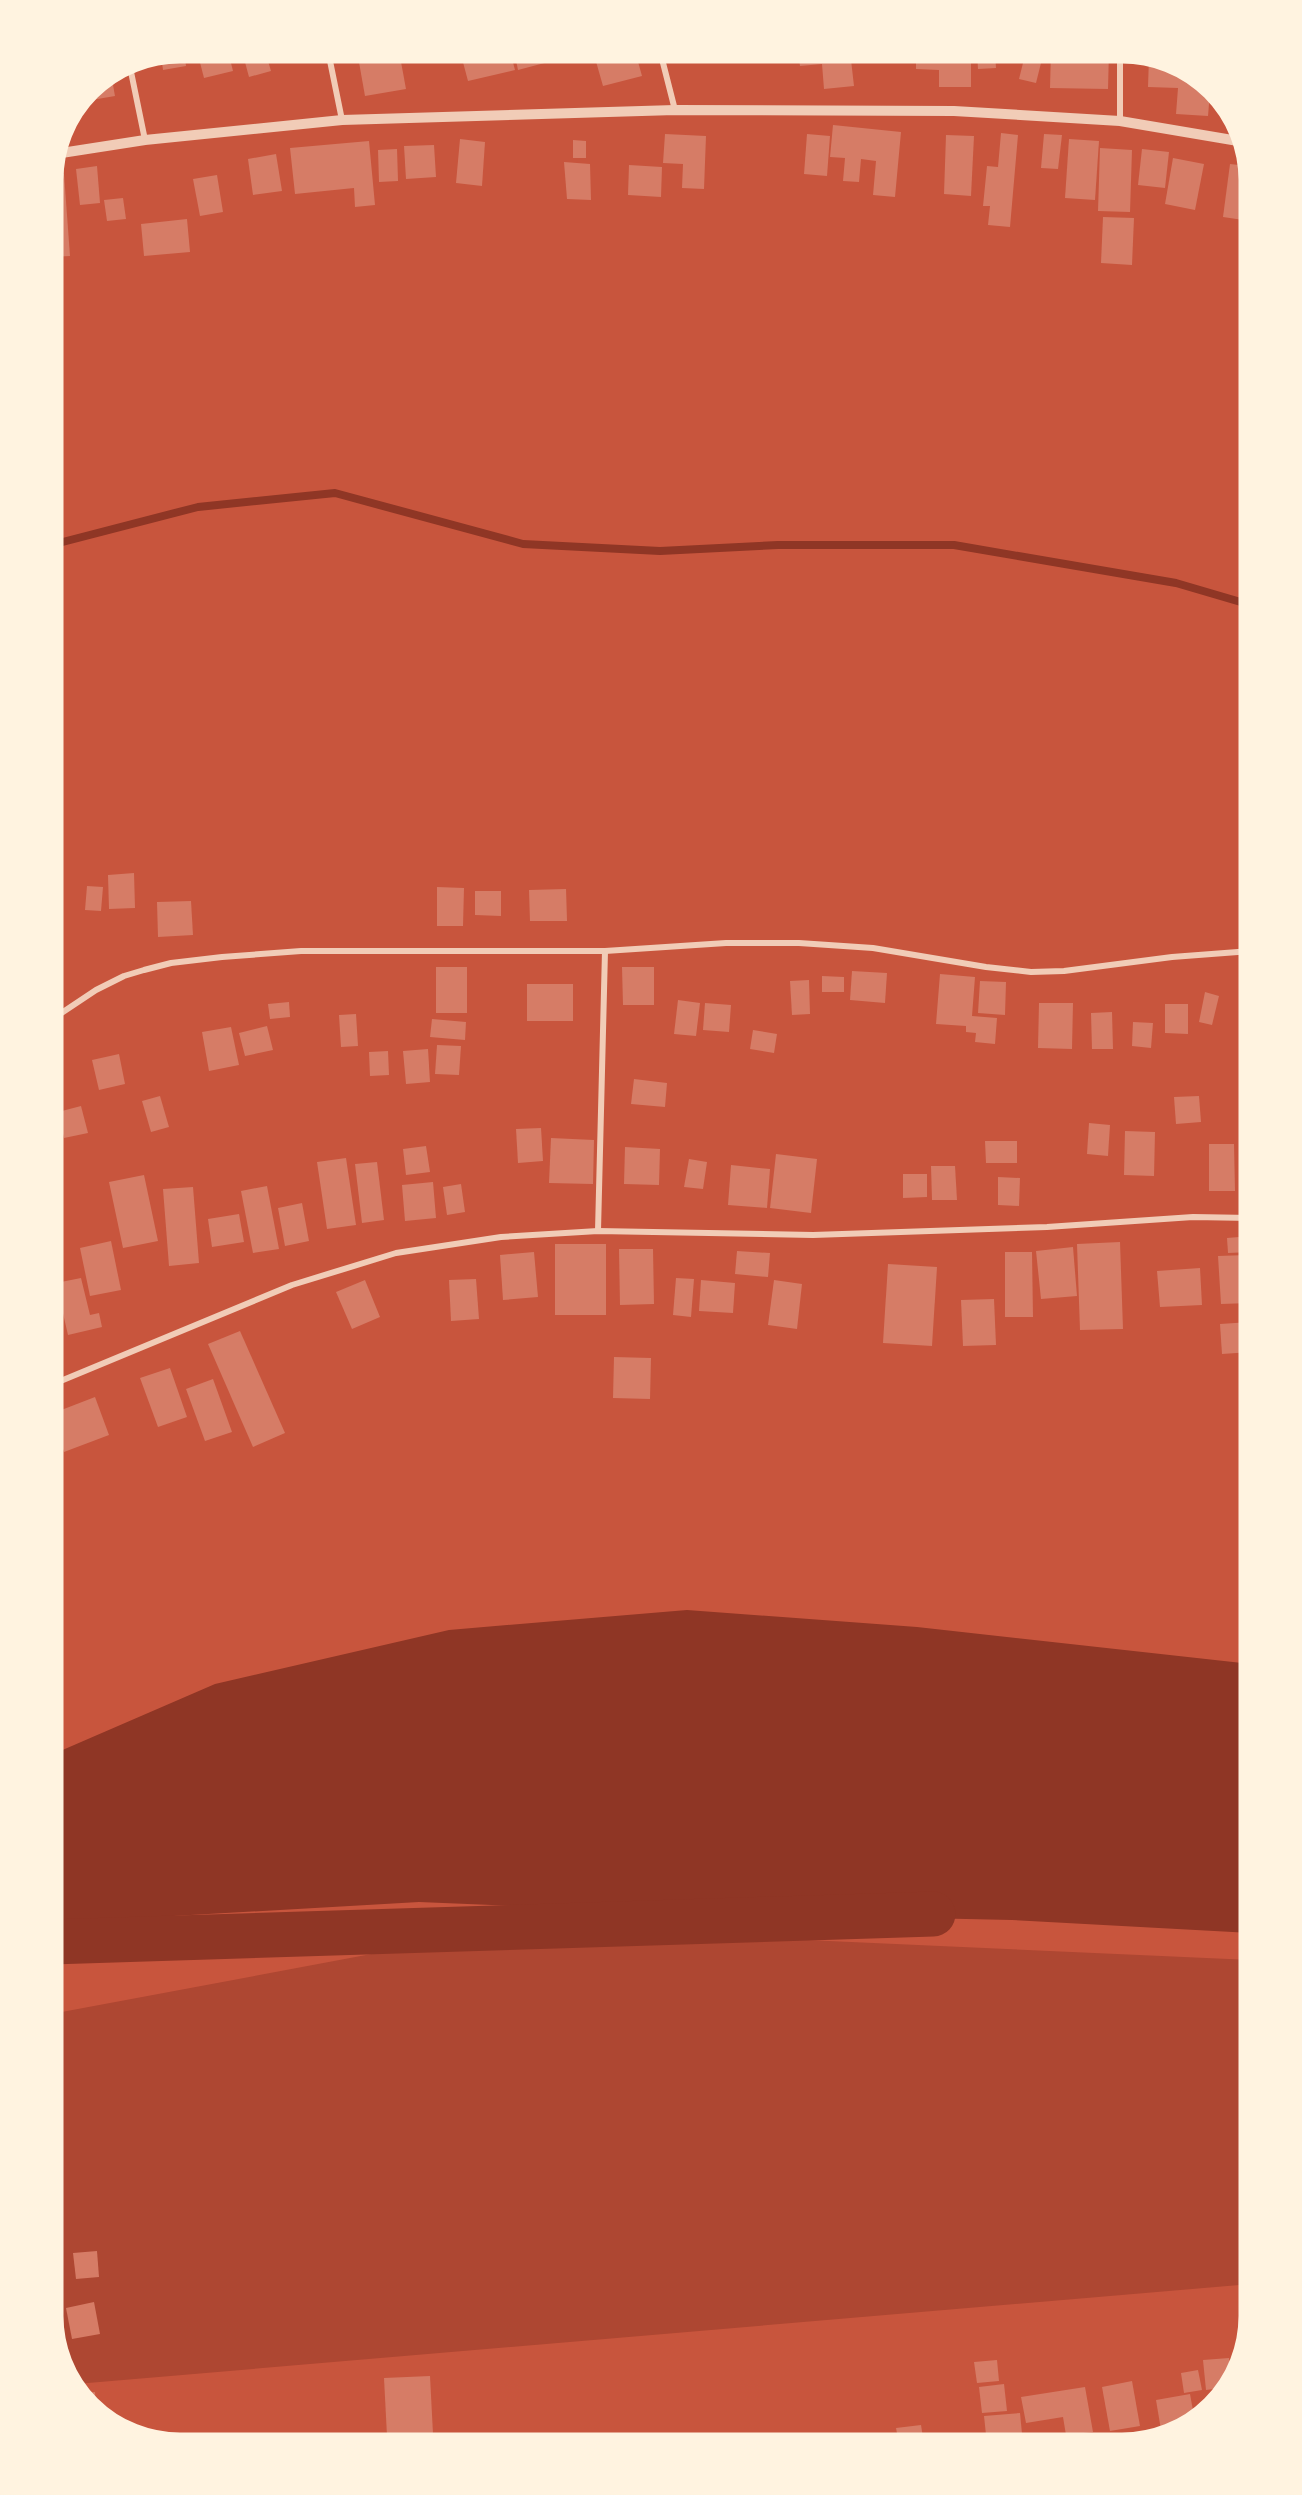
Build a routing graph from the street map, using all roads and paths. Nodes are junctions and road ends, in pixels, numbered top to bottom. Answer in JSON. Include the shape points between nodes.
{"nodes":[{"id":1,"x":330,"y":62,"type":"edge"},
{"id":2,"x":663,"y":62,"type":"edge"},
{"id":3,"x":1120,"y":62,"type":"edge"},
{"id":4,"x":131,"y":72,"type":"edge"},
{"id":5,"x":675,"y":110,"type":"junction"},
{"id":6,"x":342,"y":120,"type":"junction"},
{"id":7,"x":1120,"y":122,"type":"junction"},
{"id":8,"x":146,"y":140,"type":"junction"},
{"id":9,"x":1234,"y":140,"type":"edge"},
{"id":10,"x":65,"y":152,"type":"edge"},
{"id":11,"x":605,"y":951,"type":"junction"},
{"id":12,"x":1240,"y":952,"type":"edge"},
{"id":13,"x":62,"y":1013,"type":"edge"},
{"id":14,"x":1240,"y":1218,"type":"edge"},
{"id":15,"x":598,"y":1231,"type":"junction"},
{"id":16,"x":62,"y":1380,"type":"edge"}],
"edges":[{"from":1,"to":6,"type":"street"},
{"from":2,"to":5,"type":"street"},
{"from":3,"to":7,"type":"street"},
{"from":4,"to":8,"type":"street"},
{"from":5,"to":6,"type":"street"},
{"from":5,"to":7,"type":"street","via":[[954,111]]},
{"from":6,"to":8,"type":"street"},
{"from":7,"to":9,"type":"street"},
{"from":8,"to":10,"type":"street"},
{"from":11,"to":12,"type":"street","via":[[726,943],[800,943],[873,948],[1031,972]]},
{"from":11,"to":13,"type":"street","via":[[301,951],[181,962],[124,976]]},
{"from":11,"to":15,"type":"street"},
{"from":14,"to":15,"type":"street","via":[[813,1235]]},
{"from":15,"to":16,"type":"street","via":[[501,1237],[396,1253],[292,1285]]}]}
